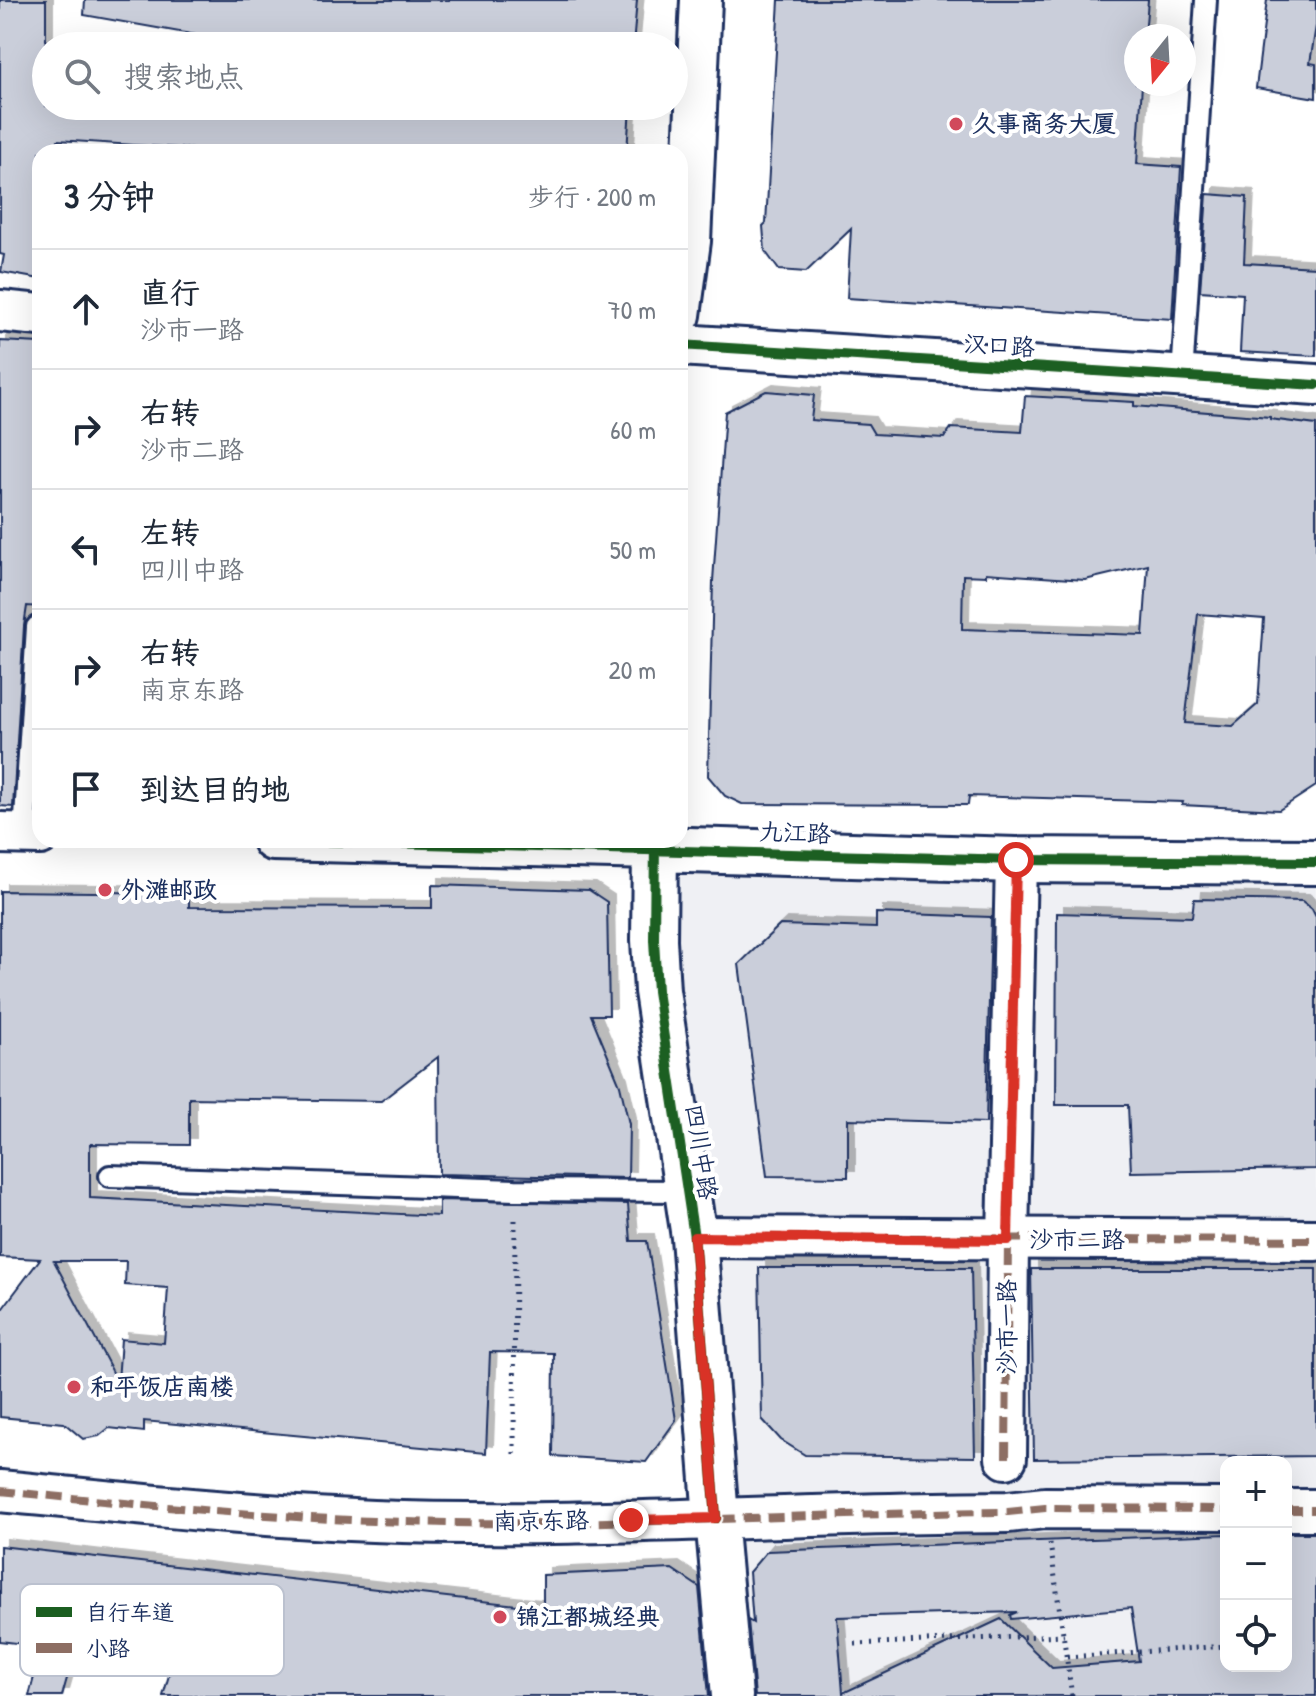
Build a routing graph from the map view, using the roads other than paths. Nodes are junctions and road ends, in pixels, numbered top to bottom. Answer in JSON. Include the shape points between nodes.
{"nodes":[{"id":1,"x":701,"y":0,"type":"edge"},
{"id":2,"x":1206,"y":0,"type":"edge"},
{"id":3,"x":688,"y":256,"type":"edge"},
{"id":4,"x":0,"y":311,"type":"edge"},
{"id":5,"x":32,"y":314,"type":"edge"},
{"id":6,"x":688,"y":346,"type":"edge"},
{"id":7,"x":1182,"y":377,"type":"junction"},
{"id":8,"x":1316,"y":385,"type":"edge"},
{"id":9,"x":32,"y":692,"type":"edge"},
{"id":10,"x":21,"y":834,"type":"edge"},
{"id":11,"x":688,"y":846,"type":"edge"},
{"id":12,"x":655,"y":848,"type":"edge"},
{"id":13,"x":1016,"y":860,"type":"junction"},
{"id":14,"x":1316,"y":862,"type":"edge"},
{"id":15,"x":110,"y":1176,"type":"dead end"},
{"id":16,"x":687,"y":1191,"type":"junction"},
{"id":17,"x":694,"y":1237,"type":"junction"},
{"id":18,"x":1008,"y":1240,"type":"junction"},
{"id":19,"x":1316,"y":1240,"type":"edge"},
{"id":20,"x":1006,"y":1458,"type":"dead end"},
{"id":21,"x":0,"y":1491,"type":"edge"},
{"id":22,"x":1220,"y":1509,"type":"edge"},
{"id":23,"x":1292,"y":1510,"type":"edge"},
{"id":24,"x":1316,"y":1510,"type":"edge"},
{"id":25,"x":716,"y":1518,"type":"junction"},
{"id":26,"x":732,"y":1696,"type":"edge"}],
"edges":[{"from":1,"to":3,"type":"street"},
{"from":2,"to":7,"type":"lane"},
{"from":4,"to":5,"type":"street"},
{"from":6,"to":7,"type":"street","name":"汉口路"},
{"from":7,"to":8,"type":"street","name":"汉口路"},
{"from":9,"to":10,"type":"lane"},
{"from":11,"to":13,"type":"street","name":"九江路"},
{"from":12,"to":16,"type":"street","name":"四川中路","via":[[657,991]]},
{"from":13,"to":14,"type":"street","name":"九江路"},
{"from":13,"to":18,"type":"street","name":"沙市一路"},
{"from":15,"to":16,"type":"lane"},
{"from":16,"to":17,"type":"street","name":"四川中路"},
{"from":17,"to":18,"type":"street","name":"沙市二路"},
{"from":17,"to":25,"type":"street","name":"四川中路"},
{"from":18,"to":19,"type":"street","name":"沙市二路"},
{"from":18,"to":20,"type":"street","name":"沙市一路"},
{"from":21,"to":25,"type":"street","name":"南京东路","via":[[374,1521]]},
{"from":22,"to":25,"type":"street","name":"南京东路","via":[[1045,1508]]},
{"from":23,"to":24,"type":"street"},
{"from":25,"to":26,"type":"street","name":"四川中路"}]}
